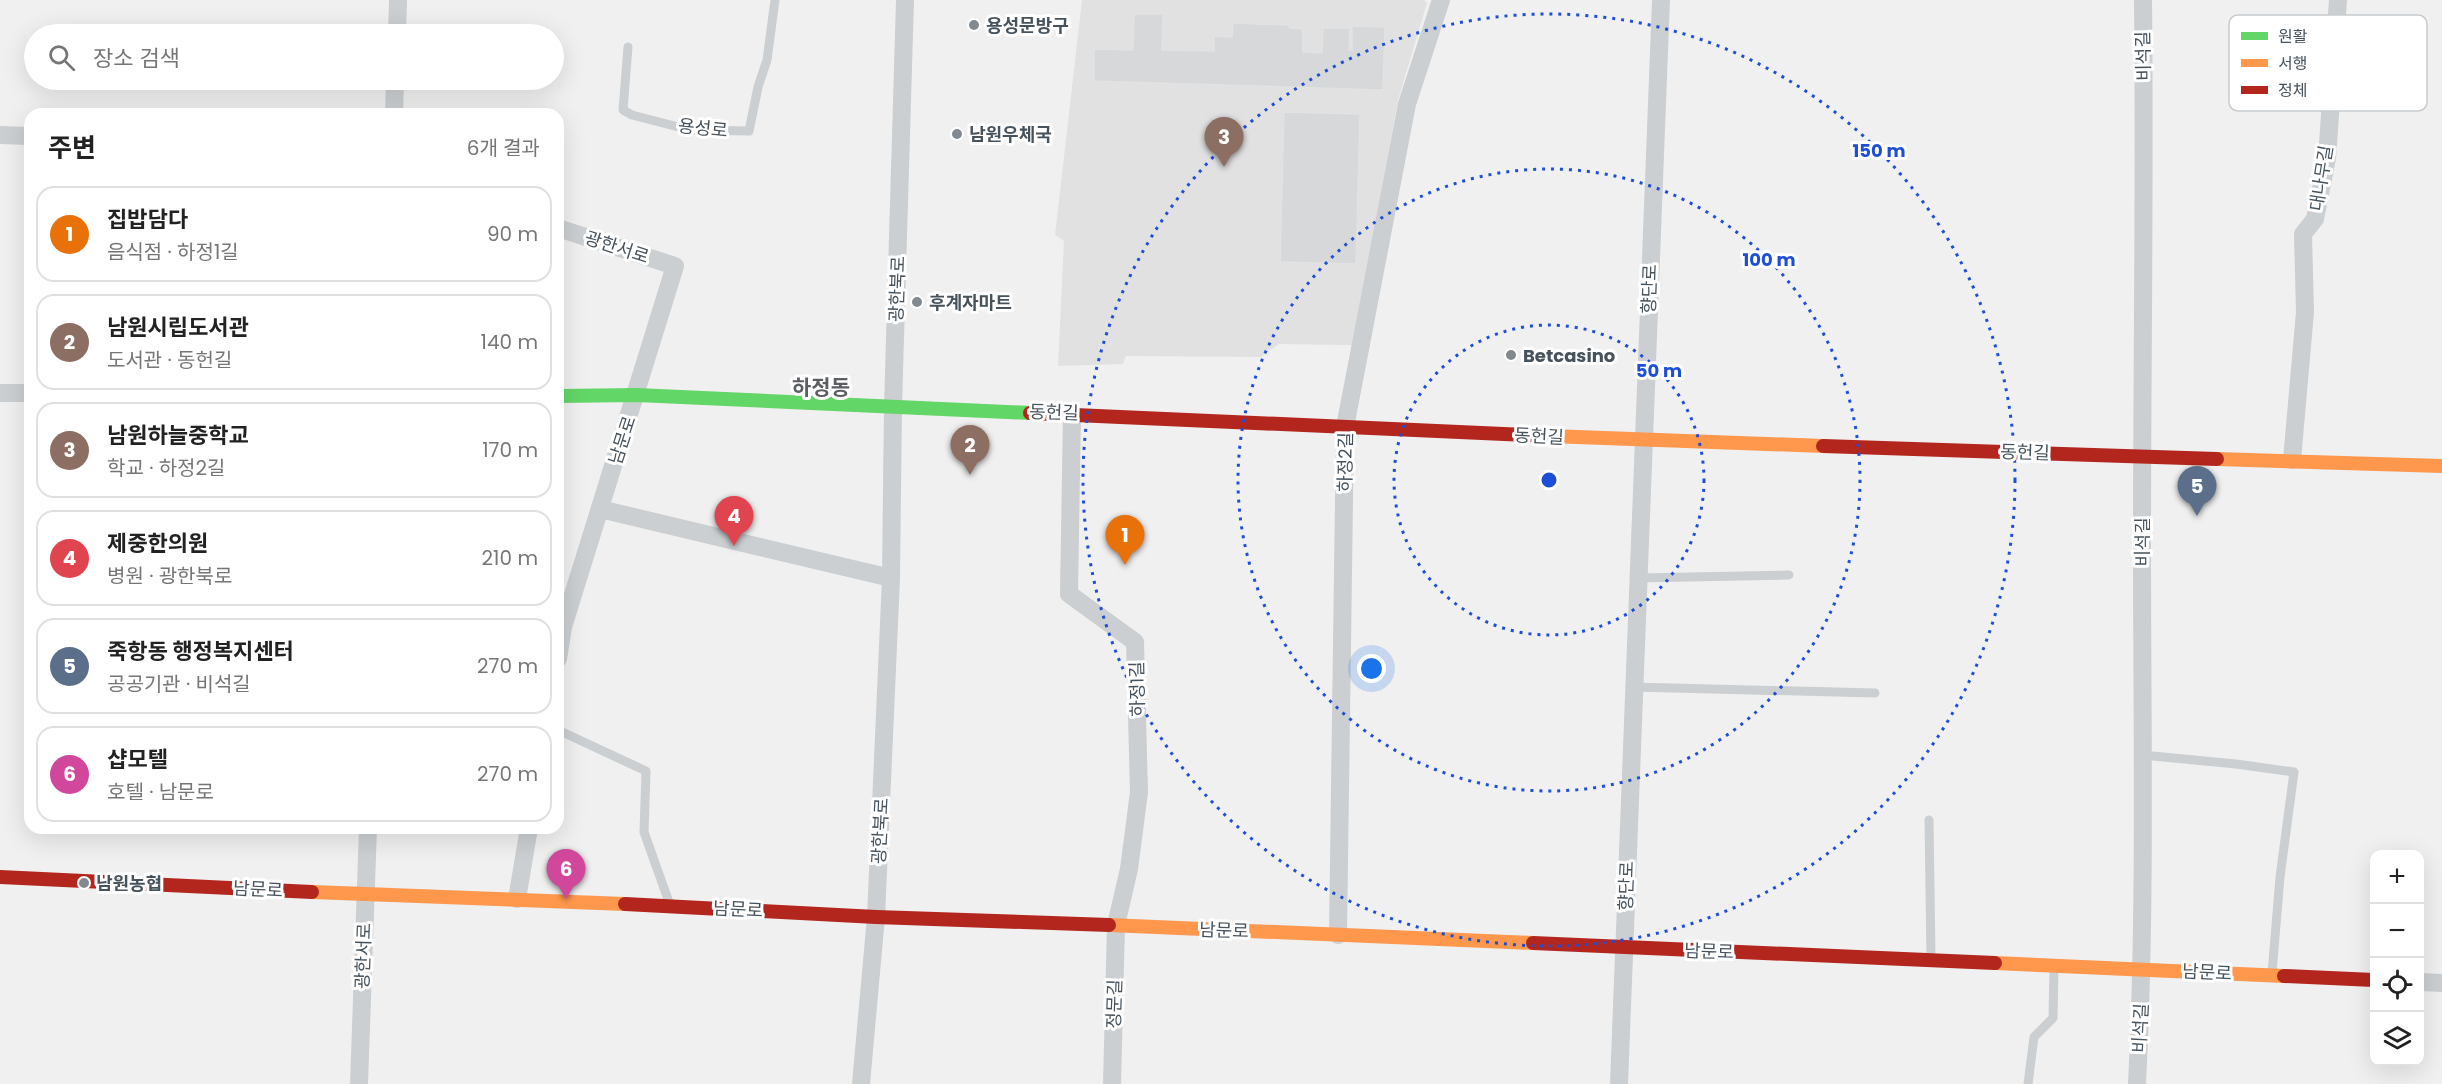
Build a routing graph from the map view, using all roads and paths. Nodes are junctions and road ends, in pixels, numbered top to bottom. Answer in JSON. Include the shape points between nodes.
{"nodes":[{"id":1,"x":398,"y":0,"type":"edge"},
{"id":2,"x":775,"y":0,"type":"edge"},
{"id":3,"x":905,"y":0,"type":"edge"},
{"id":4,"x":1441,"y":0,"type":"edge"},
{"id":5,"x":1661,"y":0,"type":"edge"},
{"id":6,"x":2142,"y":0,"type":"edge"},
{"id":7,"x":2338,"y":0,"type":"edge"},
{"id":8,"x":2337,"y":15,"type":"edge"},
{"id":9,"x":397,"y":24,"type":"edge"},
{"id":10,"x":628,"y":47,"type":"dead end"},
{"id":11,"x":395,"y":90,"type":"edge"},
{"id":12,"x":394,"y":108,"type":"edge"},
{"id":13,"x":2330,"y":111,"type":"edge"},
{"id":14,"x":0,"y":135,"type":"edge"},
{"id":15,"x":24,"y":136,"type":"edge"},
{"id":16,"x":564,"y":230,"type":"edge"},
{"id":17,"x":0,"y":393,"type":"edge"},
{"id":18,"x":24,"y":393,"type":"edge"},
{"id":19,"x":637,"y":394,"type":"junction"},
{"id":20,"x":564,"y":396,"type":"edge"},
{"id":21,"x":893,"y":406,"type":"junction"},
{"id":22,"x":1072,"y":413,"type":"junction"},
{"id":23,"x":1345,"y":427,"type":"junction"},
{"id":24,"x":1643,"y":440,"type":"junction"},
{"id":25,"x":2142,"y":455,"type":"junction"},
{"id":26,"x":2292,"y":460,"type":"junction"},
{"id":27,"x":2442,"y":466,"type":"edge"},
{"id":28,"x":600,"y":509,"type":"junction"},
{"id":29,"x":1789,"y":575,"type":"dead end"},
{"id":30,"x":891,"y":578,"type":"junction"},
{"id":31,"x":1638,"y":578,"type":"junction"},
{"id":32,"x":564,"y":624,"type":"edge"},
{"id":33,"x":1633,"y":687,"type":"junction"},
{"id":34,"x":1875,"y":693,"type":"dead end"},
{"id":35,"x":564,"y":733,"type":"edge"},
{"id":36,"x":2142,"y":755,"type":"junction"},
{"id":37,"x":1929,"y":820,"type":"dead end"},
{"id":38,"x":368,"y":834,"type":"edge"},
{"id":39,"x":528,"y":834,"type":"edge"},
{"id":40,"x":0,"y":877,"type":"edge"},
{"id":41,"x":364,"y":895,"type":"junction"},
{"id":42,"x":517,"y":899,"type":"junction"},
{"id":43,"x":670,"y":906,"type":"junction"},
{"id":44,"x":876,"y":917,"type":"junction"},
{"id":45,"x":1116,"y":925,"type":"junction"},
{"id":46,"x":1338,"y":934,"type":"junction"},
{"id":47,"x":1624,"y":947,"type":"junction"},
{"id":48,"x":1931,"y":960,"type":"junction"},
{"id":49,"x":2055,"y":966,"type":"junction"},
{"id":50,"x":2143,"y":969,"type":"junction"},
{"id":51,"x":2272,"y":975,"type":"junction"},
{"id":52,"x":2370,"y":980,"type":"edge"},
{"id":53,"x":2424,"y":982,"type":"edge"},
{"id":54,"x":2442,"y":983,"type":"edge"},
{"id":55,"x":359,"y":1084,"type":"edge"},
{"id":56,"x":861,"y":1084,"type":"edge"},
{"id":57,"x":1112,"y":1084,"type":"edge"},
{"id":58,"x":1618,"y":1084,"type":"edge"},
{"id":59,"x":2028,"y":1084,"type":"edge"},
{"id":60,"x":2136,"y":1084,"type":"edge"}],
"edges":[{"from":1,"to":9,"type":"street"},
{"from":2,"to":10,"type":"lane","name":"용성로","via":[[767,60],[749,131],[690,130],[623,110]]},
{"from":3,"to":21,"type":"street","name":"광한북로"},
{"from":4,"to":23,"type":"street","name":"하정2길","via":[[1407,104]]},
{"from":5,"to":24,"type":"street","name":"향단로"},
{"from":6,"to":25,"type":"street","name":"비석길"},
{"from":7,"to":8,"type":"street","name":"대나무길"},
{"from":11,"to":12,"type":"street"},
{"from":13,"to":26,"type":"street","name":"대나무길","via":[[2327,158],[2315,219],[2303,234],[2305,312]]},
{"from":14,"to":15,"type":"street"},
{"from":16,"to":19,"type":"street","name":"광한서로","via":[[675,266]]},
{"from":17,"to":18,"type":"street"},
{"from":19,"to":20,"type":"street","name":"동헌길"},
{"from":19,"to":21,"type":"street","name":"동헌길"},
{"from":19,"to":28,"type":"street","name":"남문로"},
{"from":21,"to":22,"type":"street","name":"동헌길"},
{"from":21,"to":30,"type":"street","name":"광한북로"},
{"from":22,"to":23,"type":"street","name":"동헌길"},
{"from":22,"to":45,"type":"street","name":"하정1길","via":[[1069,594],[1135,642],[1139,792],[1129,869]]},
{"from":23,"to":24,"type":"street","name":"동헌길"},
{"from":23,"to":46,"type":"street","name":"하정2길"},
{"from":24,"to":25,"type":"street","name":"동헌길"},
{"from":24,"to":31,"type":"street","name":"향단로"},
{"from":25,"to":26,"type":"street","name":"동헌길"},
{"from":25,"to":36,"type":"street","name":"비석길"},
{"from":26,"to":27,"type":"street","name":"동헌길"},
{"from":28,"to":30,"type":"street"},
{"from":28,"to":32,"type":"street","name":"남문로"},
{"from":29,"to":31,"type":"lane"},
{"from":30,"to":44,"type":"street","name":"광한북로"},
{"from":31,"to":33,"type":"street","name":"향단로"},
{"from":33,"to":34,"type":"lane"},
{"from":33,"to":47,"type":"street","name":"향단로"},
{"from":35,"to":43,"type":"lane","via":[[646,771],[644,832]]},
{"from":36,"to":50,"type":"street","name":"비석길"},
{"from":36,"to":51,"type":"lane","via":[[2294,772]]},
{"from":37,"to":48,"type":"lane"},
{"from":38,"to":41,"type":"street","name":"광한서로"},
{"from":39,"to":42,"type":"street"},
{"from":40,"to":41,"type":"street","name":"남문로"},
{"from":41,"to":42,"type":"street","name":"남문로"},
{"from":41,"to":55,"type":"street","name":"광한서로"},
{"from":42,"to":43,"type":"street","name":"남문로"},
{"from":43,"to":44,"type":"street","name":"남문로"},
{"from":44,"to":45,"type":"street","name":"남문로"},
{"from":44,"to":56,"type":"street","name":"광한북로"},
{"from":45,"to":46,"type":"street","name":"남문로"},
{"from":45,"to":57,"type":"street","name":"정문길"},
{"from":46,"to":47,"type":"street","name":"남문로"},
{"from":47,"to":48,"type":"street","name":"남문로"},
{"from":47,"to":58,"type":"street","name":"향단로"},
{"from":48,"to":49,"type":"street","name":"남문로"},
{"from":49,"to":50,"type":"street","name":"남문로"},
{"from":49,"to":59,"type":"lane","via":[[2053,1018],[2034,1037]]},
{"from":50,"to":51,"type":"street","name":"남문로"},
{"from":50,"to":60,"type":"street","name":"비석길"},
{"from":51,"to":52,"type":"street","name":"남문로"},
{"from":53,"to":54,"type":"street"}]}
